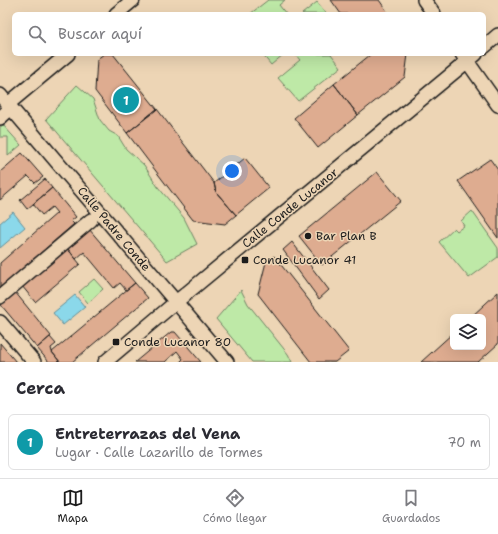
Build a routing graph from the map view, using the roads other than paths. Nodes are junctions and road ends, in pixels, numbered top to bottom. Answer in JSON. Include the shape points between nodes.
{"nodes":[{"id":1,"x":133,"y":0,"type":"edge"},
{"id":2,"x":424,"y":0,"type":"edge"},
{"id":3,"x":118,"y":12,"type":"edge"},
{"id":4,"x":433,"y":12,"type":"edge"},
{"id":5,"x":498,"y":35,"type":"edge"},
{"id":6,"x":486,"y":45,"type":"edge"},
{"id":7,"x":65,"y":56,"type":"edge"},
{"id":8,"x":468,"y":57,"type":"edge"},
{"id":9,"x":6,"y":102,"type":"edge"},
{"id":10,"x":498,"y":105,"type":"edge"},
{"id":11,"x":0,"y":118,"type":"edge"},
{"id":12,"x":91,"y":220,"type":"dead end"},
{"id":13,"x":0,"y":297,"type":"edge"},
{"id":14,"x":176,"y":302,"type":"junction"},
{"id":15,"x":0,"y":322,"type":"edge"},
{"id":16,"x":34,"y":362,"type":"edge"},
{"id":17,"x":105,"y":362,"type":"edge"},
{"id":18,"x":228,"y":362,"type":"edge"}],
"edges":[{"from":1,"to":3,"type":"street"},
{"from":2,"to":4,"type":"street"},
{"from":5,"to":6,"type":"street"},
{"from":7,"to":9,"type":"street"},
{"from":8,"to":10,"type":"street"},
{"from":8,"to":14,"type":"street","name":"Calle Conde Lucanor"},
{"from":9,"to":11,"type":"street"},
{"from":9,"to":14,"type":"street","name":"Calle Padre Conde"},
{"from":12,"to":13,"type":"street"},
{"from":14,"to":17,"type":"street","name":"Calle Conde Lucanor"},
{"from":14,"to":18,"type":"street","name":"Calle Padre Conde"},
{"from":15,"to":16,"type":"street"}]}
